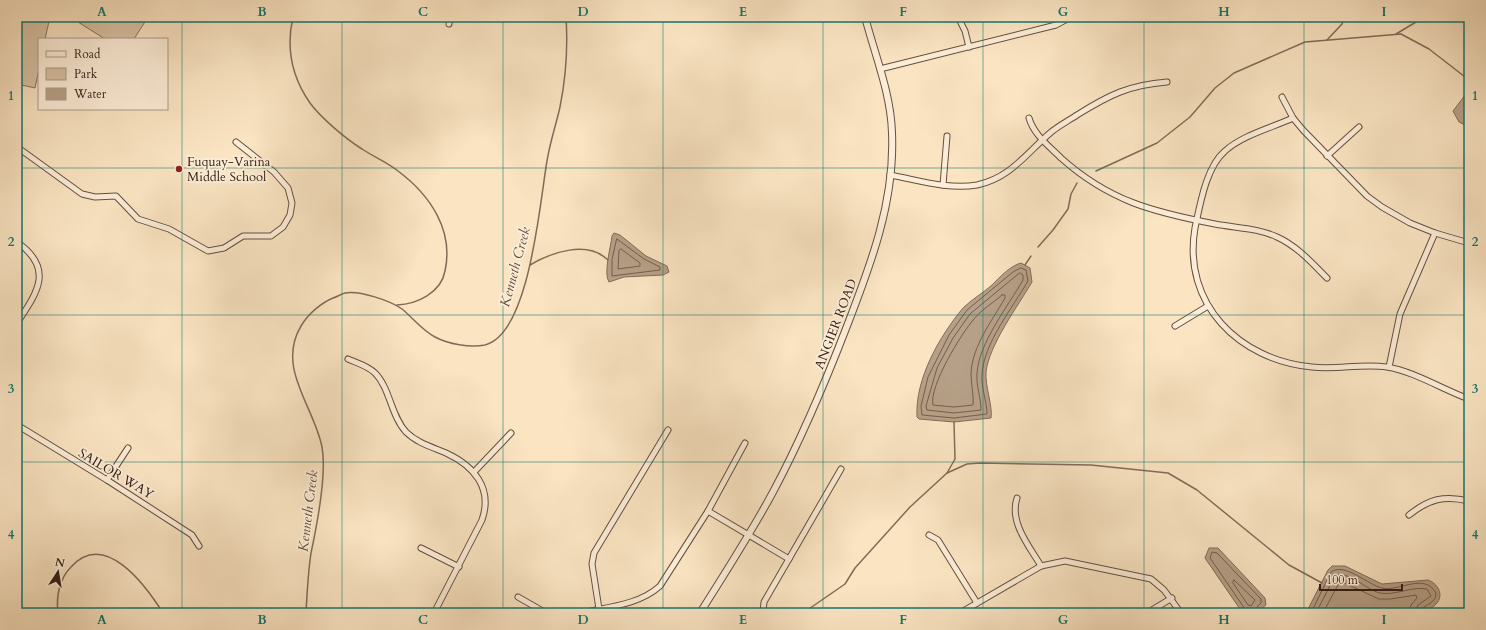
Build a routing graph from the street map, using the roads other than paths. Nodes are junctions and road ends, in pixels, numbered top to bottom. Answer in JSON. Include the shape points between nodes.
{"nodes":[{"id":1,"x":450,"y":17,"type":"edge"},
{"id":2,"x":865,"y":17,"type":"edge"},
{"id":3,"x":958,"y":17,"type":"edge"},
{"id":4,"x":1071,"y":17,"type":"edge"},
{"id":5,"x":449,"y":24,"type":"dead end"},
{"id":6,"x":969,"y":47,"type":"junction"},
{"id":7,"x":880,"y":69,"type":"junction"},
{"id":8,"x":1167,"y":82,"type":"dead end"},
{"id":9,"x":1282,"y":97,"type":"dead end"},
{"id":10,"x":1029,"y":118,"type":"dead end"},
{"id":11,"x":1293,"y":118,"type":"junction"},
{"id":12,"x":1359,"y":127,"type":"dead end"},
{"id":13,"x":947,"y":136,"type":"dead end"},
{"id":14,"x":1043,"y":140,"type":"junction"},
{"id":15,"x":236,"y":142,"type":"dead end"},
{"id":16,"x":17,"y":147,"type":"edge"},
{"id":17,"x":1327,"y":156,"type":"junction"},
{"id":18,"x":890,"y":175,"type":"junction"},
{"id":19,"x":943,"y":185,"type":"junction"},
{"id":20,"x":1197,"y":220,"type":"junction"},
{"id":21,"x":1435,"y":233,"type":"junction"},
{"id":22,"x":17,"y":242,"type":"edge"},
{"id":23,"x":1469,"y":243,"type":"edge"},
{"id":24,"x":1327,"y":278,"type":"dead end"},
{"id":25,"x":1208,"y":306,"type":"junction"},
{"id":26,"x":17,"y":323,"type":"edge"},
{"id":27,"x":1175,"y":326,"type":"dead end"},
{"id":28,"x":348,"y":359,"type":"dead end"},
{"id":29,"x":1389,"y":367,"type":"junction"},
{"id":30,"x":1469,"y":399,"type":"edge"},
{"id":31,"x":17,"y":425,"type":"edge"},
{"id":32,"x":668,"y":430,"type":"dead end"},
{"id":33,"x":511,"y":433,"type":"dead end"},
{"id":34,"x":745,"y":443,"type":"dead end"},
{"id":35,"x":128,"y":448,"type":"dead end"},
{"id":36,"x":841,"y":469,"type":"dead end"},
{"id":37,"x":474,"y":472,"type":"junction"},
{"id":38,"x":107,"y":480,"type":"junction"},
{"id":39,"x":1017,"y":498,"type":"dead end"},
{"id":40,"x":1469,"y":501,"type":"edge"},
{"id":41,"x":708,"y":511,"type":"junction"},
{"id":42,"x":1409,"y":515,"type":"dead end"},
{"id":43,"x":748,"y":535,"type":"junction"},
{"id":44,"x":929,"y":535,"type":"dead end"},
{"id":45,"x":198,"y":546,"type":"dead end"},
{"id":46,"x":421,"y":548,"type":"dead end"},
{"id":47,"x":789,"y":559,"type":"junction"},
{"id":48,"x":1041,"y":566,"type":"junction"},
{"id":49,"x":458,"y":567,"type":"junction"},
{"id":50,"x":518,"y":597,"type":"dead end"},
{"id":51,"x":1172,"y":598,"type":"junction"},
{"id":52,"x":977,"y":603,"type":"junction"},
{"id":53,"x":599,"y":609,"type":"junction"},
{"id":54,"x":763,"y":612,"type":"dead end"},
{"id":55,"x":434,"y":613,"type":"edge"},
{"id":56,"x":546,"y":613,"type":"edge"},
{"id":57,"x":581,"y":613,"type":"edge"},
{"id":58,"x":700,"y":613,"type":"edge"},
{"id":59,"x":960,"y":613,"type":"edge"},
{"id":60,"x":1147,"y":613,"type":"edge"},
{"id":61,"x":1181,"y":613,"type":"edge"}],
"edges":[{"from":1,"to":5,"type":"street"},
{"from":2,"to":7,"type":"street","name":"ANGIER ROAD"},
{"from":3,"to":6,"type":"street"},
{"from":4,"to":6,"type":"street","via":[[1056,25]]},
{"from":6,"to":7,"type":"street"},
{"from":7,"to":18,"type":"street","name":"ANGIER ROAD","via":[[892,124]]},
{"from":8,"to":14,"type":"street","via":[[1152,83],[1113,94],[1058,127]]},
{"from":9,"to":11,"type":"street"},
{"from":10,"to":14,"type":"street","via":[[1031,126]]},
{"from":11,"to":17,"type":"street"},
{"from":11,"to":20,"type":"street","via":[[1231,146],[1219,157],[1207,179]]},
{"from":12,"to":17,"type":"street"},
{"from":13,"to":19,"type":"street"},
{"from":14,"to":19,"type":"street","via":[[1019,164],[1003,175],[977,184]]},
{"from":14,"to":20,"type":"street","via":[[1082,176],[1127,202]]},
{"from":15,"to":16,"type":"street","via":[[274,172],[288,188],[292,203],[290,215],[283,227],[271,236],[243,236],[215,251],[201,249],[169,229],[138,219],[116,196],[95,197],[82,194]]},
{"from":17,"to":21,"type":"street","via":[[1354,185],[1382,207],[1397,217]]},
{"from":18,"to":19,"type":"street"},
{"from":18,"to":43,"type":"street","name":"ANGIER ROAD","via":[[881,230],[854,307],[795,449]]},
{"from":20,"to":24,"type":"street","via":[[1254,230],[1277,237],[1297,250]]},
{"from":20,"to":25,"type":"street","via":[[1194,259],[1198,284]]},
{"from":21,"to":23,"type":"street"},
{"from":21,"to":29,"type":"street","via":[[1400,314]]},
{"from":22,"to":26,"type":"street","via":[[28,250],[38,266],[40,281],[37,294]]},
{"from":25,"to":27,"type":"street"},
{"from":25,"to":29,"type":"street","via":[[1221,325],[1235,338],[1273,358],[1311,367]]},
{"from":28,"to":37,"type":"street","via":[[377,375],[394,413],[406,431],[420,442],[457,459]]},
{"from":29,"to":30,"type":"street"},
{"from":31,"to":38,"type":"street","name":"SAILOR WAY"},
{"from":32,"to":53,"type":"street","via":[[594,553],[592,564]]},
{"from":33,"to":37,"type":"street"},
{"from":34,"to":41,"type":"street"},
{"from":35,"to":38,"type":"street"},
{"from":36,"to":47,"type":"street"},
{"from":37,"to":49,"type":"street","via":[[486,495],[485,509],[479,527]]},
{"from":38,"to":45,"type":"street","name":"SAILOR WAY","via":[[192,535]]},
{"from":39,"to":48,"type":"street","via":[[1014,510],[1020,531]]},
{"from":40,"to":42,"type":"street","via":[[1453,497],[1438,498]]},
{"from":41,"to":43,"type":"street"},
{"from":41,"to":53,"type":"street","via":[[668,575],[655,590],[640,599]]},
{"from":43,"to":47,"type":"street"},
{"from":43,"to":58,"type":"street","name":"ANGIER ROAD"},
{"from":44,"to":52,"type":"street","via":[[938,540]]},
{"from":46,"to":49,"type":"street"},
{"from":47,"to":54,"type":"street","via":[[764,602]]},
{"from":48,"to":51,"type":"street","via":[[1077,562],[1151,579]]},
{"from":48,"to":52,"type":"street"},
{"from":49,"to":55,"type":"street"},
{"from":50,"to":56,"type":"street"},
{"from":51,"to":60,"type":"street"},
{"from":51,"to":61,"type":"street"},
{"from":52,"to":59,"type":"street"},
{"from":53,"to":57,"type":"street"}]}
